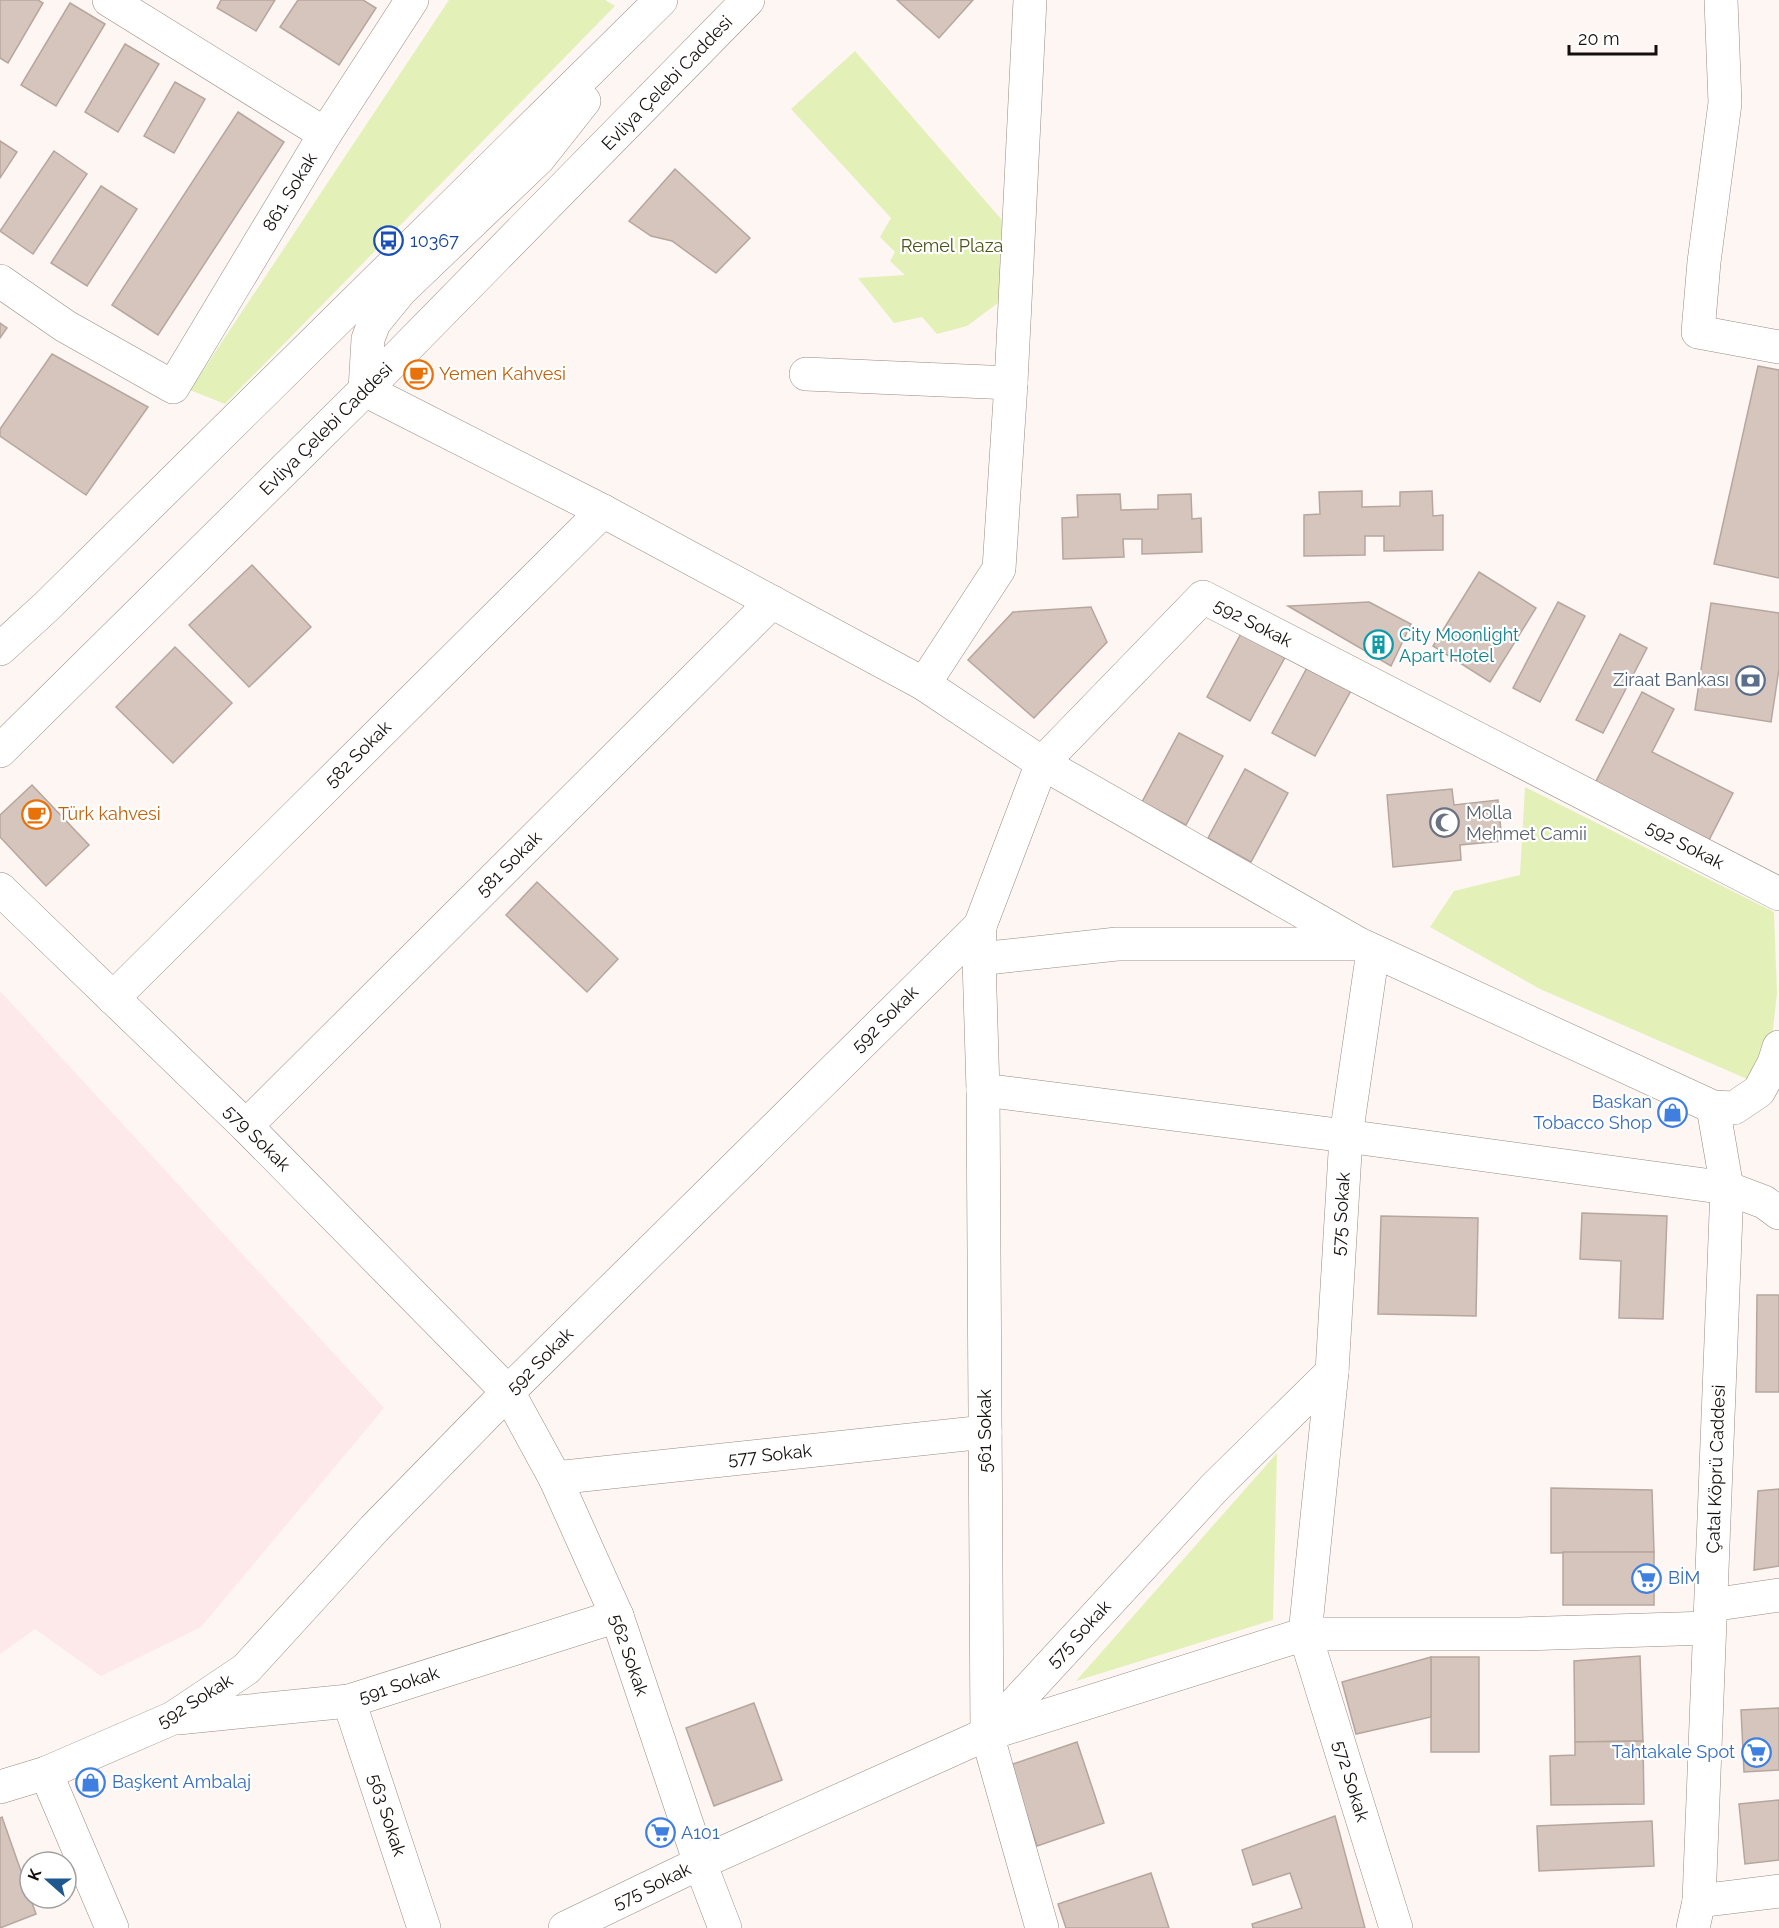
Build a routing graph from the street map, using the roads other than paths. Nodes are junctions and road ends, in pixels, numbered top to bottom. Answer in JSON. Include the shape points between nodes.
{"nodes":[{"id":1,"x":109,"y":0,"type":"edge"},
{"id":2,"x":412,"y":0,"type":"edge"},
{"id":3,"x":662,"y":0,"type":"edge"},
{"id":4,"x":748,"y":0,"type":"edge"},
{"id":5,"x":1030,"y":0,"type":"edge"},
{"id":6,"x":1721,"y":0,"type":"edge"},
{"id":7,"x":326,"y":134,"type":"junction"},
{"id":8,"x":0,"y":281,"type":"edge"},
{"id":9,"x":1779,"y":347,"type":"edge"},
{"id":10,"x":806,"y":374,"type":"dead end"},
{"id":11,"x":1011,"y":383,"type":"junction"},
{"id":12,"x":365,"y":390,"type":"junction"},
{"id":13,"x":603,"y":511,"type":"junction"},
{"id":14,"x":772,"y":602,"type":"junction"},
{"id":15,"x":0,"y":649,"type":"edge"},
{"id":16,"x":924,"y":684,"type":"junction"},
{"id":17,"x":0,"y":751,"type":"edge"},
{"id":18,"x":1042,"y":763,"type":"junction"},
{"id":19,"x":0,"y":889,"type":"edge"},
{"id":20,"x":1779,"y":894,"type":"edge"},
{"id":21,"x":980,"y":926,"type":"junction"},
{"id":22,"x":1366,"y":948,"type":"junction"},
{"id":23,"x":979,"y":959,"type":"junction"},
{"id":24,"x":113,"y":998,"type":"junction"},
{"id":25,"x":1779,"y":1047,"type":"edge"},
{"id":26,"x":983,"y":1090,"type":"junction"},
{"id":27,"x":1713,"y":1107,"type":"junction"},
{"id":28,"x":246,"y":1126,"type":"junction"},
{"id":29,"x":1346,"y":1136,"type":"junction"},
{"id":30,"x":1727,"y":1188,"type":"junction"},
{"id":31,"x":1779,"y":1213,"type":"edge"},
{"id":32,"x":1332,"y":1372,"type":"junction"},
{"id":33,"x":508,"y":1392,"type":"junction"},
{"id":34,"x":985,"y":1432,"type":"junction"},
{"id":35,"x":555,"y":1478,"type":"junction"},
{"id":36,"x":1779,"y":1595,"type":"edge"},
{"id":37,"x":617,"y":1616,"type":"junction"},
{"id":38,"x":1710,"y":1617,"type":"junction"},
{"id":39,"x":1305,"y":1634,"type":"junction"},
{"id":40,"x":349,"y":1701,"type":"junction"},
{"id":41,"x":173,"y":1718,"type":"junction"},
{"id":42,"x":987,"y":1734,"type":"junction"},
{"id":43,"x":46,"y":1773,"type":"junction"},
{"id":44,"x":0,"y":1787,"type":"edge"},
{"id":45,"x":700,"y":1863,"type":"junction"},
{"id":46,"x":1779,"y":1891,"type":"edge"},
{"id":47,"x":1696,"y":1914,"type":"edge"},
{"id":48,"x":112,"y":1928,"type":"edge"},
{"id":49,"x":424,"y":1928,"type":"edge"},
{"id":50,"x":565,"y":1928,"type":"edge"},
{"id":51,"x":725,"y":1928,"type":"edge"},
{"id":52,"x":1042,"y":1928,"type":"edge"},
{"id":53,"x":1396,"y":1928,"type":"edge"}],
"edges":[{"from":1,"to":7,"type":"street"},
{"from":2,"to":7,"type":"street","name":"861. Sokak"},
{"from":3,"to":12,"type":"street","via":[[539,158],[400,291],[374,323],[368,339]]},
{"from":3,"to":15,"type":"street"},
{"from":4,"to":12,"type":"street","name":"Evliya Çelebi Caddesi"},
{"from":5,"to":11,"type":"street"},
{"from":6,"to":9,"type":"street","via":[[1725,103],[1698,332]]},
{"from":7,"to":8,"type":"street","name":"861. Sokak","via":[[173,387],[65,326]]},
{"from":10,"to":11,"type":"street"},
{"from":11,"to":16,"type":"street","via":[[999,569]]},
{"from":12,"to":13,"type":"street"},
{"from":12,"to":17,"type":"street","name":"Evliya Çelebi Caddesi"},
{"from":13,"to":14,"type":"street"},
{"from":13,"to":24,"type":"street","name":"582 Sokak"},
{"from":14,"to":16,"type":"street"},
{"from":14,"to":28,"type":"street","name":"581 Sokak"},
{"from":16,"to":18,"type":"street"},
{"from":18,"to":20,"type":"street","name":"592 Sokak","via":[[1203,597]]},
{"from":18,"to":21,"type":"street","name":"592 Sokak"},
{"from":18,"to":22,"type":"street"},
{"from":19,"to":24,"type":"street","name":"579 Sokak"},
{"from":21,"to":23,"type":"street","name":"561 Sokak"},
{"from":21,"to":33,"type":"street","name":"592 Sokak"},
{"from":22,"to":23,"type":"street","via":[[1117,944]]},
{"from":22,"to":27,"type":"street"},
{"from":22,"to":29,"type":"street","name":"575 Sokak"},
{"from":23,"to":26,"type":"street","name":"561 Sokak"},
{"from":24,"to":28,"type":"street","name":"579 Sokak"},
{"from":25,"to":27,"type":"street","via":[[1759,1091],[1734,1108]]},
{"from":26,"to":29,"type":"street"},
{"from":26,"to":34,"type":"street","name":"561 Sokak"},
{"from":27,"to":30,"type":"street","name":"Çatal Köprü Caddesi"},
{"from":28,"to":33,"type":"street","name":"579 Sokak"},
{"from":29,"to":30,"type":"street"},
{"from":29,"to":32,"type":"street","name":"575 Sokak"},
{"from":30,"to":31,"type":"street","via":[[1764,1202]]},
{"from":30,"to":38,"type":"street","name":"Çatal Köprü Caddesi"},
{"from":32,"to":39,"type":"street"},
{"from":32,"to":42,"type":"street","name":"575 Sokak","via":[[1216,1486]]},
{"from":33,"to":35,"type":"street","name":"562 Sokak"},
{"from":33,"to":41,"type":"street","name":"592 Sokak","via":[[246,1669]]},
{"from":34,"to":35,"type":"street","name":"577 Sokak"},
{"from":34,"to":42,"type":"street","name":"561 Sokak"},
{"from":35,"to":37,"type":"street","name":"562 Sokak"},
{"from":36,"to":38,"type":"street"},
{"from":37,"to":40,"type":"street","name":"591 Sokak"},
{"from":37,"to":45,"type":"street","name":"562 Sokak"},
{"from":38,"to":39,"type":"street","via":[[1520,1634]]},
{"from":38,"to":47,"type":"street","name":"Çatal Köprü Caddesi"},
{"from":39,"to":42,"type":"street"},
{"from":39,"to":53,"type":"street","name":"572 Sokak"},
{"from":40,"to":41,"type":"street","name":"591 Sokak"},
{"from":40,"to":49,"type":"street","name":"563 Sokak"},
{"from":41,"to":43,"type":"street","name":"592 Sokak"},
{"from":42,"to":45,"type":"street","name":"575 Sokak"},
{"from":42,"to":52,"type":"street","name":"561 Sokak"},
{"from":43,"to":44,"type":"street","name":"592 Sokak"},
{"from":43,"to":48,"type":"street"},
{"from":45,"to":50,"type":"street","name":"575 Sokak"},
{"from":45,"to":51,"type":"street","name":"562 Sokak"},
{"from":46,"to":47,"type":"street"}]}
